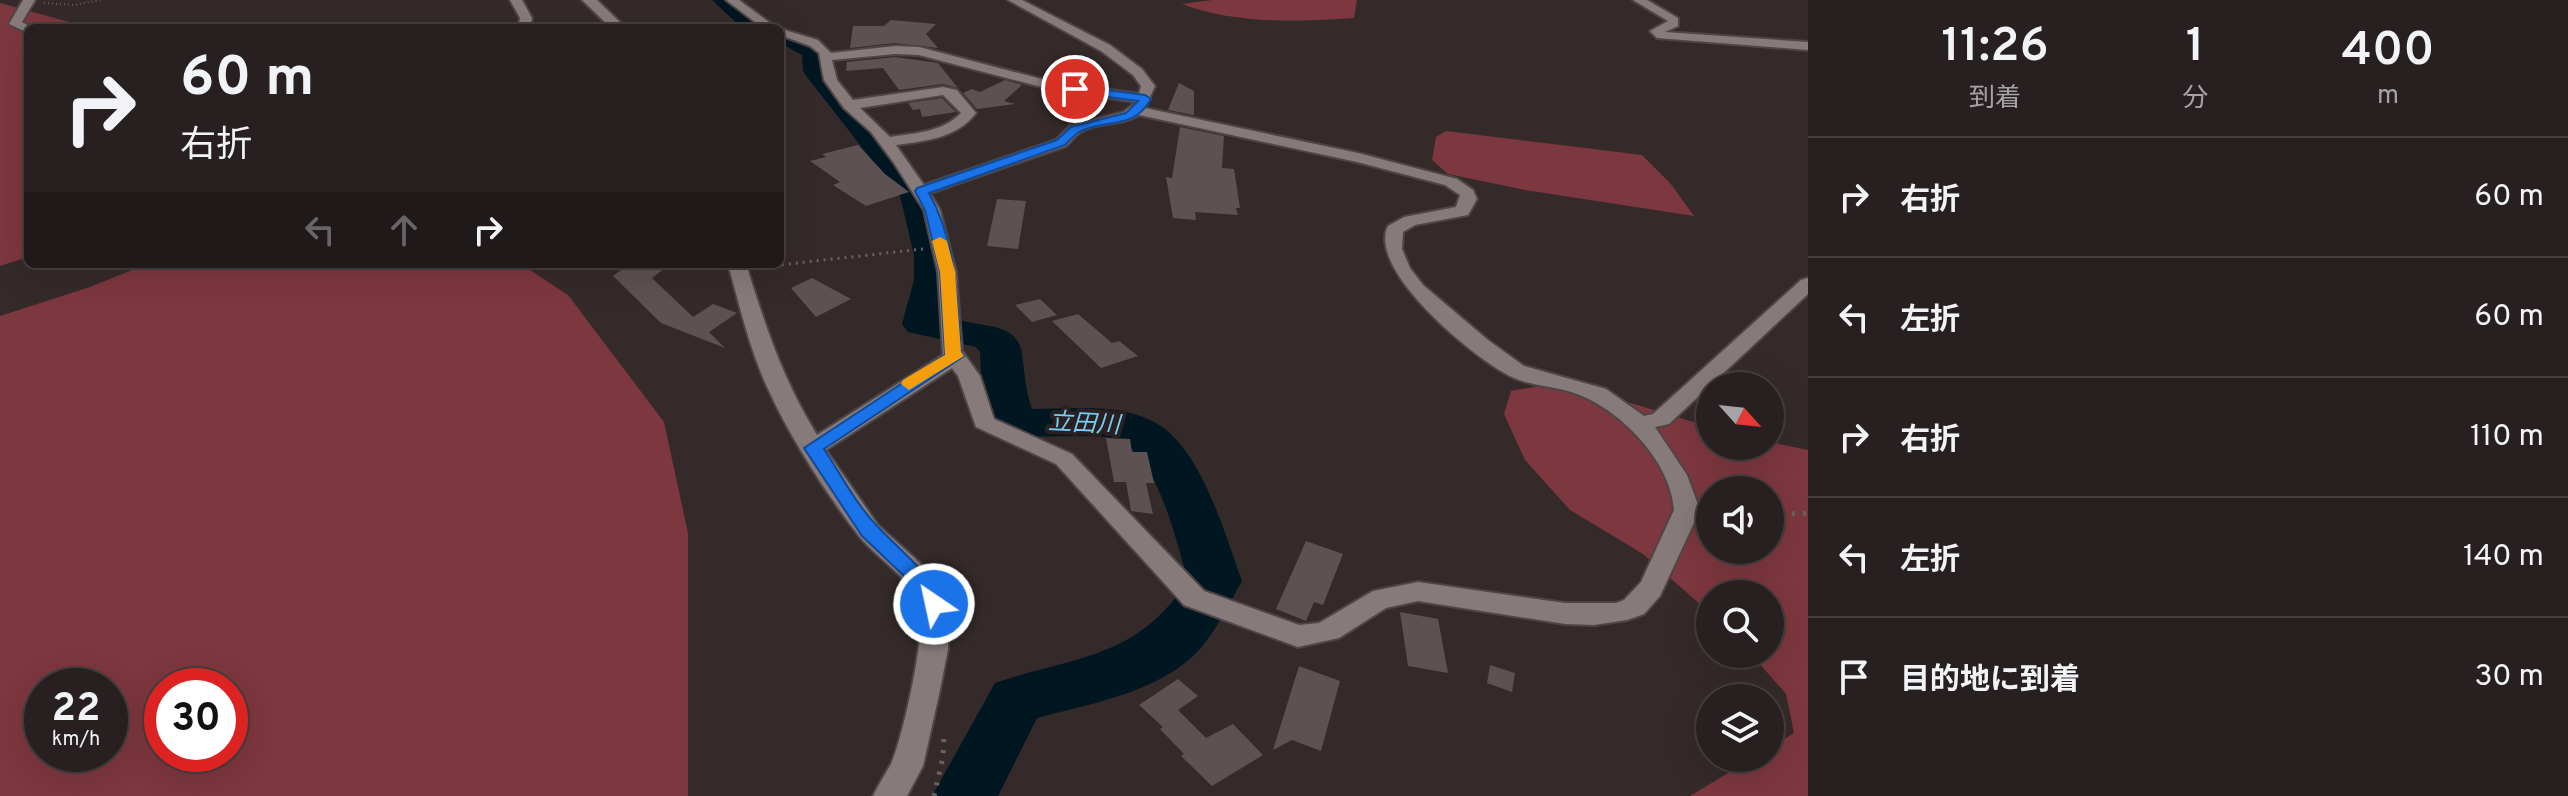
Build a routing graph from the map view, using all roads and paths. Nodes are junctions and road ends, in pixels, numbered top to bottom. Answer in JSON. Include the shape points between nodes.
{"nodes":[{"id":1,"x":28,"y":0,"type":"edge"},
{"id":2,"x":101,"y":0,"type":"edge"},
{"id":3,"x":516,"y":0,"type":"edge"},
{"id":4,"x":588,"y":0,"type":"edge"},
{"id":5,"x":732,"y":0,"type":"edge"},
{"id":6,"x":1014,"y":0,"type":"edge"},
{"id":7,"x":1639,"y":0,"type":"edge"},
{"id":8,"x":525,"y":24,"type":"edge"},
{"id":9,"x":614,"y":24,"type":"edge"},
{"id":10,"x":765,"y":24,"type":"edge"},
{"id":11,"x":24,"y":27,"type":"edge"},
{"id":12,"x":784,"y":32,"type":"edge"},
{"id":13,"x":1808,"y":46,"type":"edge"},
{"id":14,"x":826,"y":57,"type":"junction"},
{"id":15,"x":849,"y":105,"type":"junction"},
{"id":16,"x":1142,"y":105,"type":"junction"},
{"id":17,"x":886,"y":142,"type":"junction"},
{"id":18,"x":921,"y":191,"type":"junction"},
{"id":19,"x":941,"y":247,"type":"junction"},
{"id":20,"x":784,"y":262,"type":"edge"},
{"id":21,"x":738,"y":268,"type":"edge"},
{"id":22,"x":1808,"y":284,"type":"edge"},
{"id":23,"x":956,"y":356,"type":"junction"},
{"id":24,"x":1640,"y":424,"type":"junction"},
{"id":25,"x":813,"y":448,"type":"junction"},
{"id":26,"x":1808,"y":513,"type":"edge"},
{"id":27,"x":1784,"y":514,"type":"edge"},
{"id":28,"x":889,"y":796,"type":"edge"}],
"edges":[{"from":1,"to":2,"type":"path","via":[[67,6]]},
{"from":1,"to":11,"type":"street","via":[[15,24]]},
{"from":3,"to":8,"type":"street"},
{"from":4,"to":9,"type":"street"},
{"from":5,"to":10,"type":"street"},
{"from":6,"to":16,"type":"street","via":[[1119,58],[1148,86]]},
{"from":7,"to":13,"type":"street","via":[[1674,20],[1656,31],[1661,35]]},
{"from":12,"to":14,"type":"street","via":[[814,43]]},
{"from":14,"to":15,"type":"street","via":[[826,68]]},
{"from":14,"to":16,"type":"street","via":[[919,51]]},
{"from":15,"to":17,"type":"street"},
{"from":15,"to":17,"type":"street","via":[[943,91],[952,93],[969,113],[942,131]]},
{"from":16,"to":18,"type":"street","via":[[1130,116],[1075,129],[1061,143]]},
{"from":16,"to":24,"type":"street","via":[[1451,182],[1467,193],[1462,211],[1410,221],[1394,230],[1394,257],[1413,286],[1516,371],[1535,381],[1568,384],[1607,398]]},
{"from":17,"to":18,"type":"street"},
{"from":18,"to":19,"type":"street"},
{"from":19,"to":20,"type":"path"},
{"from":19,"to":23,"type":"street"},
{"from":21,"to":25,"type":"street","via":[[780,392]]},
{"from":22,"to":24,"type":"street","via":[[1661,419]]},
{"from":23,"to":24,"type":"street","via":[[969,376],[984,422],[1064,459],[1184,590],[1298,636],[1334,630],[1373,602],[1407,592],[1536,611],[1615,613],[1633,608],[1650,589],[1687,510],[1687,497],[1658,444]]},
{"from":23,"to":25,"type":"street"},
{"from":25,"to":28,"type":"street","via":[[869,531],[911,570],[934,604],[934,649],[922,705],[907,766]]},
{"from":26,"to":27,"type":"path"}]}
